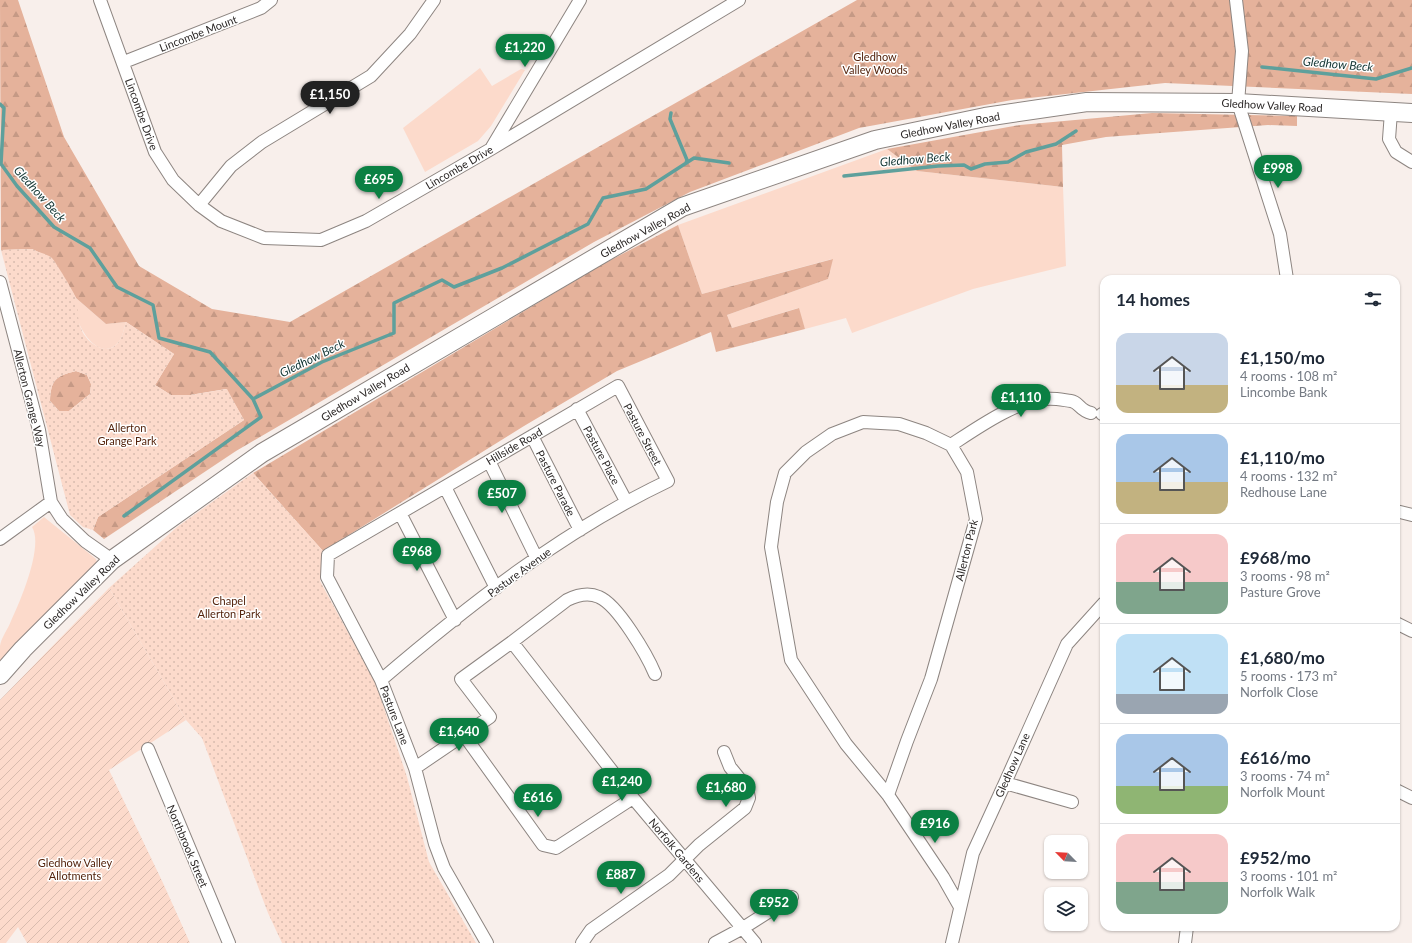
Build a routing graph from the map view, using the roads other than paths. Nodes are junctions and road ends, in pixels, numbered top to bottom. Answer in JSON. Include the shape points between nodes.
{"nodes":[{"id":1,"x":100,"y":0,"type":"edge"},
{"id":2,"x":271,"y":0,"type":"edge"},
{"id":3,"x":434,"y":0,"type":"edge"},
{"id":4,"x":580,"y":0,"type":"edge"},
{"id":5,"x":739,"y":0,"type":"edge"},
{"id":6,"x":1236,"y":0,"type":"edge"},
{"id":7,"x":124,"y":62,"type":"junction"},
{"id":8,"x":1238,"y":103,"type":"junction"},
{"id":9,"x":1391,"y":112,"type":"junction"},
{"id":10,"x":1412,"y":113,"type":"edge"},
{"id":11,"x":491,"y":149,"type":"junction"},
{"id":12,"x":1412,"y":162,"type":"edge"},
{"id":13,"x":198,"y":205,"type":"junction"},
{"id":14,"x":1286,"y":275,"type":"edge"},
{"id":15,"x":0,"y":282,"type":"edge"},
{"id":16,"x":618,"y":386,"type":"joint"},
{"id":17,"x":578,"y":410,"type":"junction"},
{"id":18,"x":1099,"y":414,"type":"edge"},
{"id":19,"x":532,"y":436,"type":"junction"},
{"id":20,"x":951,"y":445,"type":"junction"},
{"id":21,"x":489,"y":461,"type":"junction"},
{"id":22,"x":668,"y":481,"type":"joint"},
{"id":23,"x":445,"y":487,"type":"junction"},
{"id":24,"x":626,"y":501,"type":"junction"},
{"id":25,"x":51,"y":502,"type":"junction"},
{"id":26,"x":1400,"y":512,"type":"edge"},
{"id":27,"x":400,"y":513,"type":"junction"},
{"id":28,"x":1412,"y":516,"type":"edge"},
{"id":29,"x":580,"y":530,"type":"junction"},
{"id":30,"x":0,"y":539,"type":"edge"},
{"id":31,"x":328,"y":555,"type":"joint"},
{"id":32,"x":536,"y":557,"type":"junction"},
{"id":33,"x":112,"y":560,"type":"junction"},
{"id":34,"x":496,"y":588,"type":"junction"},
{"id":35,"x":1100,"y":607,"type":"edge"},
{"id":36,"x":456,"y":620,"type":"junction"},
{"id":37,"x":1400,"y":625,"type":"edge"},
{"id":38,"x":1412,"y":631,"type":"edge"},
{"id":39,"x":512,"y":642,"type":"junction"},
{"id":40,"x":655,"y":674,"type":"dead end"},
{"id":41,"x":0,"y":675,"type":"edge"},
{"id":42,"x":382,"y":680,"type":"junction"},
{"id":43,"x":464,"y":735,"type":"junction"},
{"id":44,"x":148,"y":749,"type":"dead end"},
{"id":45,"x":724,"y":752,"type":"dead end"},
{"id":46,"x":415,"y":768,"type":"junction"},
{"id":47,"x":1004,"y":782,"type":"junction"},
{"id":48,"x":1400,"y":792,"type":"edge"},
{"id":49,"x":888,"y":795,"type":"junction"},
{"id":50,"x":634,"y":798,"type":"junction"},
{"id":51,"x":1412,"y":798,"type":"edge"},
{"id":52,"x":1072,"y":802,"type":"dead end"},
{"id":53,"x":685,"y":860,"type":"junction"},
{"id":54,"x":792,"y":897,"type":"dead end"},
{"id":55,"x":960,"y":907,"type":"junction"},
{"id":56,"x":744,"y":928,"type":"junction"},
{"id":57,"x":1186,"y":931,"type":"edge"},
{"id":58,"x":229,"y":943,"type":"edge"},
{"id":59,"x":488,"y":943,"type":"edge"},
{"id":60,"x":582,"y":943,"type":"edge"},
{"id":61,"x":715,"y":943,"type":"edge"},
{"id":62,"x":755,"y":943,"type":"edge"},
{"id":63,"x":952,"y":943,"type":"edge"},
{"id":64,"x":1185,"y":943,"type":"edge"}],
"edges":[{"from":1,"to":7,"type":"street","name":"Lincombe Drive"},
{"from":2,"to":7,"type":"street","name":"Lincombe Mount","via":[[261,8]]},
{"from":3,"to":13,"type":"street","via":[[410,34],[371,76],[262,142],[231,166]]},
{"from":4,"to":11,"type":"street"},
{"from":5,"to":11,"type":"street","name":"Lincombe Drive"},
{"from":6,"to":8,"type":"street","via":[[1242,51]]},
{"from":7,"to":13,"type":"street","name":"Lincombe Drive","via":[[155,152],[173,180]]},
{"from":8,"to":9,"type":"street","name":"Gledhow Valley Road"},
{"from":8,"to":14,"type":"street","via":[[1280,234]]},
{"from":8,"to":33,"type":"street","name":"Gledhow Valley Road","via":[[1087,102],[985,117],[875,140],[682,207],[262,452]]},
{"from":9,"to":10,"type":"street","name":"Gledhow Valley Road"},
{"from":9,"to":12,"type":"street","via":[[1389,139],[1396,152]]},
{"from":11,"to":13,"type":"street","name":"Lincombe Drive","via":[[366,221],[321,240],[264,238],[221,221]]},
{"from":15,"to":25,"type":"street","name":"Allerton Grange Way","via":[[39,430]]},
{"from":16,"to":17,"type":"street","name":"Hillside Road"},
{"from":16,"to":22,"type":"street","name":"Pasture Street"},
{"from":17,"to":19,"type":"street","name":"Hillside Road"},
{"from":17,"to":24,"type":"street","name":"Pasture Place"},
{"from":18,"to":20,"type":"street","via":[[1084,412],[1073,401],[1045,398],[1019,406],[989,420]]},
{"from":19,"to":21,"type":"street","name":"Hillside Road"},
{"from":19,"to":29,"type":"street","name":"Pasture Parade"},
{"from":20,"to":49,"type":"street","name":"Allerton Park","via":[[967,472],[976,519],[931,679]]},
{"from":20,"to":49,"type":"street","via":[[899,424],[863,422],[832,434],[806,452],[785,473],[777,502],[771,547],[791,660],[846,744]]},
{"from":21,"to":23,"type":"street","name":"Hillside Road"},
{"from":21,"to":32,"type":"street"},
{"from":22,"to":24,"type":"street","name":"Pasture Avenue"},
{"from":23,"to":27,"type":"street","name":"Hillside Road"},
{"from":23,"to":34,"type":"street"},
{"from":24,"to":29,"type":"street","name":"Pasture Avenue"},
{"from":25,"to":30,"type":"street"},
{"from":25,"to":33,"type":"street","name":"Allerton Grange Way","via":[[62,519],[85,541]]},
{"from":26,"to":28,"type":"street"},
{"from":27,"to":31,"type":"street","name":"Hillside Road"},
{"from":27,"to":36,"type":"street"},
{"from":29,"to":32,"type":"street","name":"Pasture Avenue"},
{"from":31,"to":42,"type":"street","name":"Pasture Lane","via":[[327,577]]},
{"from":32,"to":34,"type":"street","name":"Pasture Avenue"},
{"from":33,"to":41,"type":"street","name":"Gledhow Valley Road"},
{"from":34,"to":36,"type":"street","name":"Pasture Avenue"},
{"from":35,"to":47,"type":"street","name":"Gledhow Lane","via":[[1067,644]]},
{"from":36,"to":42,"type":"street","name":"Pasture Avenue"},
{"from":37,"to":38,"type":"street"},
{"from":39,"to":40,"type":"street","via":[[567,600],[577,595],[588,594],[599,597],[609,604],[648,656]]},
{"from":39,"to":43,"type":"street","via":[[461,679],[490,717]]},
{"from":39,"to":50,"type":"street","name":"Norfolk Gardens"},
{"from":42,"to":46,"type":"street","name":"Pasture Lane"},
{"from":43,"to":46,"type":"street"},
{"from":43,"to":50,"type":"street","via":[[543,845],[556,848]]},
{"from":44,"to":58,"type":"street","name":"Northbrook Street"},
{"from":45,"to":53,"type":"street","via":[[730,767],[747,788],[748,803]]},
{"from":46,"to":59,"type":"street","name":"Pasture Lane","via":[[442,861]]},
{"from":47,"to":52,"type":"street"},
{"from":47,"to":55,"type":"street","name":"Gledhow Lane","via":[[973,853]]},
{"from":48,"to":51,"type":"street"},
{"from":49,"to":55,"type":"street"},
{"from":50,"to":53,"type":"street","name":"Norfolk Gardens"},
{"from":53,"to":56,"type":"street","name":"Norfolk Gardens"},
{"from":53,"to":60,"type":"street","via":[[669,875],[591,930]]},
{"from":54,"to":56,"type":"street"},
{"from":55,"to":63,"type":"street","name":"Gledhow Lane"},
{"from":56,"to":61,"type":"street"},
{"from":56,"to":62,"type":"street","name":"Norfolk Gardens"},
{"from":57,"to":64,"type":"street"}]}
